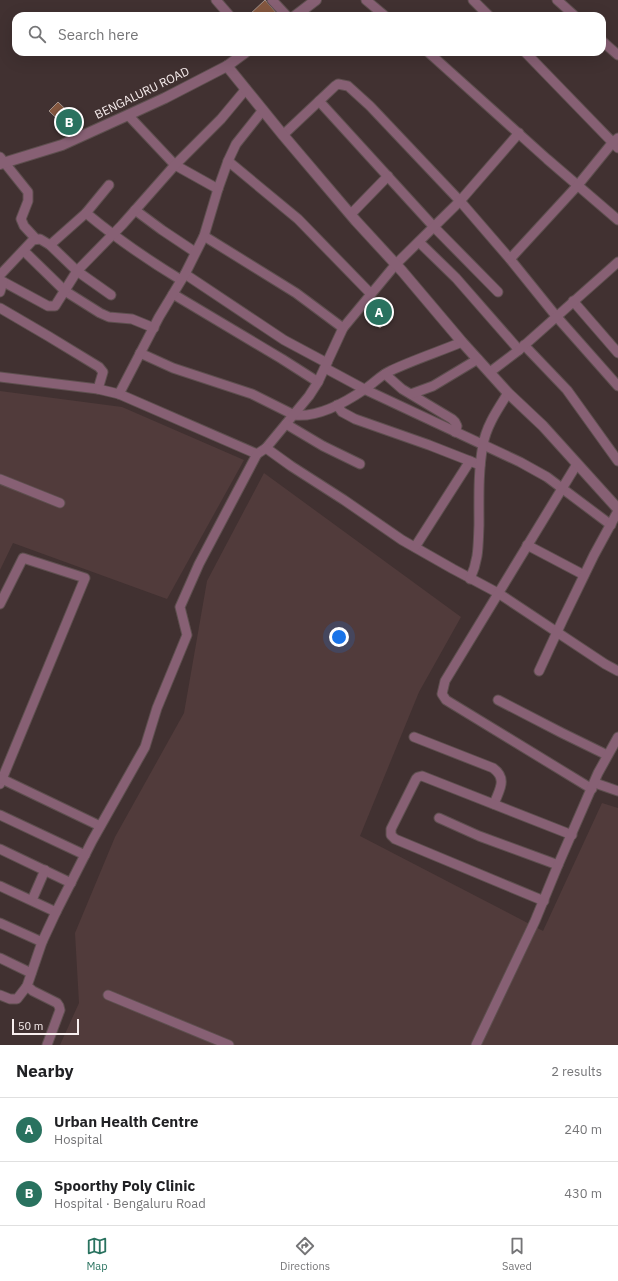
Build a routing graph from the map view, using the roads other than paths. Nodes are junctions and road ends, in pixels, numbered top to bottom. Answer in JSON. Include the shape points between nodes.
{"nodes":[{"id":1,"x":216,"y":0,"type":"edge"},
{"id":2,"x":272,"y":0,"type":"edge"},
{"id":3,"x":316,"y":0,"type":"edge"},
{"id":4,"x":366,"y":0,"type":"edge"},
{"id":5,"x":473,"y":0,"type":"edge"},
{"id":6,"x":557,"y":0,"type":"edge"},
{"id":7,"x":226,"y":12,"type":"edge"},
{"id":8,"x":283,"y":12,"type":"edge"},
{"id":9,"x":300,"y":12,"type":"edge"},
{"id":10,"x":380,"y":12,"type":"edge"},
{"id":11,"x":485,"y":12,"type":"edge"},
{"id":12,"x":570,"y":12,"type":"edge"},
{"id":13,"x":606,"y":44,"type":"edge"},
{"id":14,"x":618,"y":55,"type":"edge"},
{"id":15,"x":241,"y":56,"type":"edge"},
{"id":16,"x":432,"y":56,"type":"edge"},
{"id":17,"x":529,"y":56,"type":"edge"},
{"id":18,"x":227,"y":66,"type":"junction"},
{"id":19,"x":246,"y":89,"type":"junction"},
{"id":20,"x":318,"y":101,"type":"junction"},
{"id":21,"x":263,"y":110,"type":"junction"},
{"id":22,"x":128,"y":115,"type":"junction"},
{"id":23,"x":519,"y":133,"type":"junction"},
{"id":24,"x":283,"y":135,"type":"junction"},
{"id":25,"x":616,"y":143,"type":"edge"},
{"id":26,"x":228,"y":161,"type":"junction"},
{"id":27,"x":1,"y":162,"type":"edge"},
{"id":28,"x":175,"y":165,"type":"junction"},
{"id":29,"x":388,"y":176,"type":"junction"},
{"id":30,"x":109,"y":185,"type":"dead end"},
{"id":31,"x":578,"y":185,"type":"junction"},
{"id":32,"x":218,"y":189,"type":"junction"},
{"id":33,"x":460,"y":201,"type":"junction"},
{"id":34,"x":135,"y":210,"type":"junction"},
{"id":35,"x":86,"y":213,"type":"junction"},
{"id":36,"x":350,"y":214,"type":"junction"},
{"id":37,"x":618,"y":220,"type":"edge"},
{"id":38,"x":434,"y":227,"type":"junction"},
{"id":39,"x":112,"y":235,"type":"junction"},
{"id":40,"x":204,"y":236,"type":"junction"},
{"id":41,"x":36,"y":239,"type":"junction"},
{"id":42,"x":419,"y":242,"type":"junction"},
{"id":43,"x":50,"y":245,"type":"junction"},
{"id":44,"x":24,"y":251,"type":"junction"},
{"id":45,"x":195,"y":252,"type":"junction"},
{"id":46,"x":510,"y":259,"type":"junction"},
{"id":47,"x":618,"y":262,"type":"edge"},
{"id":48,"x":396,"y":264,"type":"junction"},
{"id":49,"x":77,"y":271,"type":"junction"},
{"id":50,"x":183,"y":277,"type":"junction"},
{"id":51,"x":1,"y":279,"type":"edge"},
{"id":52,"x":65,"y":291,"type":"junction"},
{"id":53,"x":0,"y":292,"type":"edge"},
{"id":54,"x":498,"y":292,"type":"dead end"},
{"id":55,"x":173,"y":294,"type":"junction"},
{"id":56,"x":371,"y":294,"type":"junction"},
{"id":57,"x":110,"y":295,"type":"dead end"},
{"id":58,"x":573,"y":301,"type":"junction"},
{"id":59,"x":0,"y":308,"type":"edge"},
{"id":60,"x":556,"y":316,"type":"junction"},
{"id":61,"x":154,"y":328,"type":"junction"},
{"id":62,"x":343,"y":328,"type":"junction"},
{"id":63,"x":462,"y":342,"type":"junction"},
{"id":64,"x":521,"y":348,"type":"junction"},
{"id":65,"x":140,"y":353,"type":"junction"},
{"id":66,"x":618,"y":353,"type":"edge"},
{"id":67,"x":478,"y":359,"type":"junction"},
{"id":68,"x":326,"y":365,"type":"junction"},
{"id":69,"x":490,"y":372,"type":"junction"},
{"id":70,"x":385,"y":374,"type":"junction"},
{"id":71,"x":0,"y":377,"type":"edge"},
{"id":72,"x":318,"y":382,"type":"junction"},
{"id":73,"x":618,"y":386,"type":"edge"},
{"id":74,"x":98,"y":389,"type":"junction"},
{"id":75,"x":364,"y":390,"type":"junction"},
{"id":76,"x":508,"y":393,"type":"junction"},
{"id":77,"x":119,"y":394,"type":"junction"},
{"id":78,"x":411,"y":394,"type":"junction"},
{"id":79,"x":337,"y":405,"type":"junction"},
{"id":80,"x":294,"y":415,"type":"junction"},
{"id":81,"x":286,"y":424,"type":"junction"},
{"id":82,"x":455,"y":432,"type":"junction"},
{"id":83,"x":483,"y":445,"type":"junction"},
{"id":84,"x":266,"y":448,"type":"junction"},
{"id":85,"x":257,"y":454,"type":"junction"},
{"id":86,"x":470,"y":461,"type":"junction"},
{"id":87,"x":618,"y":461,"type":"edge"},
{"id":88,"x":360,"y":464,"type":"dead end"},
{"id":89,"x":577,"y":464,"type":"junction"},
{"id":90,"x":480,"y":465,"type":"junction"},
{"id":91,"x":0,"y":479,"type":"edge"},
{"id":92,"x":562,"y":488,"type":"junction"},
{"id":93,"x":60,"y":503,"type":"dead end"},
{"id":94,"x":618,"y":510,"type":"edge"},
{"id":95,"x":611,"y":525,"type":"junction"},
{"id":96,"x":527,"y":545,"type":"junction"},
{"id":97,"x":415,"y":547,"type":"junction"},
{"id":98,"x":584,"y":575,"type":"junction"},
{"id":99,"x":470,"y":579,"type":"junction"},
{"id":100,"x":498,"y":593,"type":"junction"},
{"id":101,"x":0,"y":604,"type":"edge"},
{"id":102,"x":556,"y":632,"type":"junction"},
{"id":103,"x":539,"y":671,"type":"dead end"},
{"id":104,"x":618,"y":671,"type":"edge"},
{"id":105,"x":498,"y":700,"type":"dead end"},
{"id":106,"x":414,"y":737,"type":"dead end"},
{"id":107,"x":618,"y":737,"type":"edge"},
{"id":108,"x":607,"y":755,"type":"junction"},
{"id":109,"x":2,"y":776,"type":"edge"},
{"id":110,"x":593,"y":786,"type":"junction"},
{"id":111,"x":618,"y":791,"type":"edge"},
{"id":112,"x":494,"y":804,"type":"junction"},
{"id":113,"x":0,"y":815,"type":"edge"},
{"id":114,"x":439,"y":818,"type":"dead end"},
{"id":115,"x":100,"y":826,"type":"junction"},
{"id":116,"x":572,"y":835,"type":"junction"},
{"id":117,"x":0,"y":849,"type":"edge"},
{"id":118,"x":85,"y":855,"type":"junction"},
{"id":119,"x":558,"y":865,"type":"junction"},
{"id":120,"x":45,"y":870,"type":"junction"},
{"id":121,"x":71,"y":883,"type":"junction"},
{"id":122,"x":0,"y":886,"type":"edge"},
{"id":123,"x":32,"y":900,"type":"junction"},
{"id":124,"x":544,"y":901,"type":"junction"},
{"id":125,"x":56,"y":912,"type":"junction"},
{"id":126,"x":0,"y":923,"type":"edge"},
{"id":127,"x":42,"y":942,"type":"junction"},
{"id":128,"x":0,"y":958,"type":"edge"},
{"id":129,"x":31,"y":973,"type":"junction"},
{"id":130,"x":27,"y":986,"type":"junction"},
{"id":131,"x":0,"y":995,"type":"edge"},
{"id":132,"x":108,"y":995,"type":"dead end"},
{"id":133,"x":47,"y":1045,"type":"edge"},
{"id":134,"x":229,"y":1045,"type":"edge"},
{"id":135,"x":476,"y":1045,"type":"edge"}],
"edges":[{"from":1,"to":7,"type":"street"},
{"from":2,"to":8,"type":"street"},
{"from":3,"to":9,"type":"street"},
{"from":4,"to":10,"type":"street"},
{"from":5,"to":11,"type":"street"},
{"from":6,"to":12,"type":"street"},
{"from":13,"to":14,"type":"street"},
{"from":15,"to":18,"type":"street","name":"BENGALURU ROAD"},
{"from":16,"to":23,"type":"street"},
{"from":17,"to":25,"type":"street"},
{"from":18,"to":19,"type":"street"},
{"from":18,"to":22,"type":"street","name":"BENGALURU ROAD"},
{"from":19,"to":21,"type":"street"},
{"from":19,"to":28,"type":"street","via":[[221,119]]},
{"from":20,"to":24,"type":"street"},
{"from":20,"to":29,"type":"street"},
{"from":20,"to":33,"type":"street","via":[[338,84],[348,86]]},
{"from":21,"to":24,"type":"street"},
{"from":21,"to":26,"type":"street","via":[[236,144]]},
{"from":22,"to":27,"type":"street","name":"BENGALURU ROAD","via":[[62,145]]},
{"from":22,"to":28,"type":"street"},
{"from":23,"to":31,"type":"street"},
{"from":23,"to":33,"type":"street"},
{"from":24,"to":36,"type":"street"},
{"from":25,"to":31,"type":"street"},
{"from":26,"to":32,"type":"street"},
{"from":26,"to":56,"type":"street","via":[[298,219]]},
{"from":27,"to":41,"type":"street","via":[[28,192],[28,201],[21,219]]},
{"from":28,"to":32,"type":"street"},
{"from":28,"to":34,"type":"street"},
{"from":29,"to":36,"type":"street"},
{"from":29,"to":38,"type":"street"},
{"from":30,"to":35,"type":"street"},
{"from":31,"to":37,"type":"street"},
{"from":31,"to":46,"type":"street"},
{"from":32,"to":40,"type":"street"},
{"from":33,"to":38,"type":"street"},
{"from":33,"to":46,"type":"street"},
{"from":34,"to":39,"type":"street"},
{"from":34,"to":45,"type":"street"},
{"from":35,"to":39,"type":"street"},
{"from":35,"to":43,"type":"street"},
{"from":36,"to":48,"type":"street"},
{"from":38,"to":42,"type":"street"},
{"from":38,"to":54,"type":"street"},
{"from":39,"to":49,"type":"street"},
{"from":39,"to":50,"type":"street","via":[[142,256]]},
{"from":40,"to":45,"type":"street"},
{"from":40,"to":62,"type":"street","via":[[296,293]]},
{"from":41,"to":43,"type":"street"},
{"from":41,"to":44,"type":"street"},
{"from":42,"to":48,"type":"street"},
{"from":42,"to":64,"type":"street"},
{"from":43,"to":49,"type":"street"},
{"from":44,"to":51,"type":"street"},
{"from":44,"to":52,"type":"street"},
{"from":45,"to":50,"type":"street"},
{"from":46,"to":60,"type":"street"},
{"from":47,"to":58,"type":"street"},
{"from":48,"to":56,"type":"street"},
{"from":48,"to":63,"type":"street"},
{"from":49,"to":52,"type":"street"},
{"from":49,"to":57,"type":"street"},
{"from":50,"to":55,"type":"street"},
{"from":50,"to":68,"type":"street"},
{"from":51,"to":52,"type":"street","via":[[52,307]]},
{"from":51,"to":53,"type":"street"},
{"from":52,"to":61,"type":"street","via":[[109,317],[132,319]]},
{"from":55,"to":61,"type":"street"},
{"from":55,"to":72,"type":"street"},
{"from":56,"to":62,"type":"street"},
{"from":58,"to":60,"type":"street"},
{"from":58,"to":66,"type":"street"},
{"from":59,"to":74,"type":"street","via":[[100,367],[103,372]]},
{"from":60,"to":64,"type":"street"},
{"from":60,"to":73,"type":"street"},
{"from":61,"to":65,"type":"street"},
{"from":62,"to":68,"type":"street"},
{"from":63,"to":67,"type":"street"},
{"from":63,"to":70,"type":"street"},
{"from":64,"to":69,"type":"street"},
{"from":64,"to":87,"type":"street","via":[[567,390]]},
{"from":65,"to":77,"type":"street"},
{"from":65,"to":80,"type":"street","via":[[173,368],[252,394]]},
{"from":67,"to":69,"type":"street"},
{"from":67,"to":78,"type":"street","via":[[433,386]]},
{"from":68,"to":72,"type":"street"},
{"from":68,"to":75,"type":"street"},
{"from":69,"to":76,"type":"street"},
{"from":70,"to":75,"type":"street"},
{"from":70,"to":78,"type":"street"},
{"from":71,"to":74,"type":"street"},
{"from":72,"to":80,"type":"street"},
{"from":74,"to":77,"type":"street"},
{"from":75,"to":79,"type":"street"},
{"from":75,"to":82,"type":"street"},
{"from":76,"to":83,"type":"street","via":[[492,420]]},
{"from":76,"to":89,"type":"street","via":[[543,426]]},
{"from":77,"to":85,"type":"street"},
{"from":78,"to":82,"type":"street","via":[[455,422]]},
{"from":79,"to":80,"type":"street","via":[[308,415]]},
{"from":79,"to":86,"type":"street","via":[[342,412],[355,419]]},
{"from":80,"to":81,"type":"street"},
{"from":81,"to":84,"type":"street"},
{"from":81,"to":88,"type":"street"},
{"from":82,"to":83,"type":"street"},
{"from":83,"to":90,"type":"street"},
{"from":83,"to":92,"type":"street","via":[[547,476]]},
{"from":84,"to":85,"type":"street"},
{"from":84,"to":97,"type":"street"},
{"from":85,"to":115,"type":"street","via":[[199,564],[180,607],[187,635],[157,708],[145,747]]},
{"from":86,"to":90,"type":"street"},
{"from":86,"to":97,"type":"street"},
{"from":89,"to":92,"type":"street"},
{"from":89,"to":94,"type":"street"},
{"from":90,"to":99,"type":"street","via":[[479,553],[476,568]]},
{"from":91,"to":93,"type":"street"},
{"from":92,"to":95,"type":"street"},
{"from":92,"to":96,"type":"street"},
{"from":94,"to":95,"type":"street"},
{"from":95,"to":98,"type":"street"},
{"from":96,"to":98,"type":"street"},
{"from":96,"to":100,"type":"street"},
{"from":97,"to":99,"type":"street"},
{"from":98,"to":102,"type":"street"},
{"from":99,"to":100,"type":"street"},
{"from":100,"to":102,"type":"street"},
{"from":100,"to":110,"type":"street","via":[[445,681],[442,694],[446,700]]},
{"from":101,"to":109,"type":"street","via":[[23,558],[85,578]]},
{"from":102,"to":103,"type":"street"},
{"from":102,"to":104,"type":"street"},
{"from":105,"to":108,"type":"street"},
{"from":106,"to":112,"type":"street","via":[[494,768],[501,774],[502,780]]},
{"from":107,"to":108,"type":"street"},
{"from":108,"to":110,"type":"street"},
{"from":109,"to":115,"type":"street"},
{"from":110,"to":111,"type":"street"},
{"from":110,"to":116,"type":"street"},
{"from":112,"to":116,"type":"street"},
{"from":112,"to":124,"type":"street","via":[[428,778],[418,777],[391,829],[391,835],[395,839]]},
{"from":113,"to":118,"type":"street"},
{"from":114,"to":119,"type":"street","via":[[479,836]]},
{"from":115,"to":118,"type":"street"},
{"from":116,"to":119,"type":"street"},
{"from":117,"to":120,"type":"street"},
{"from":118,"to":121,"type":"street"},
{"from":119,"to":124,"type":"street"},
{"from":120,"to":121,"type":"street"},
{"from":120,"to":123,"type":"street"},
{"from":121,"to":125,"type":"street"},
{"from":122,"to":123,"type":"street"},
{"from":123,"to":125,"type":"street"},
{"from":124,"to":135,"type":"street"},
{"from":125,"to":127,"type":"street"},
{"from":126,"to":127,"type":"street"},
{"from":127,"to":129,"type":"street"},
{"from":128,"to":129,"type":"street"},
{"from":129,"to":130,"type":"street"},
{"from":130,"to":131,"type":"street","via":[[17,999]]},
{"from":130,"to":133,"type":"street","via":[[57,1002],[59,1006],[60,1010]]},
{"from":132,"to":134,"type":"street"}]}
